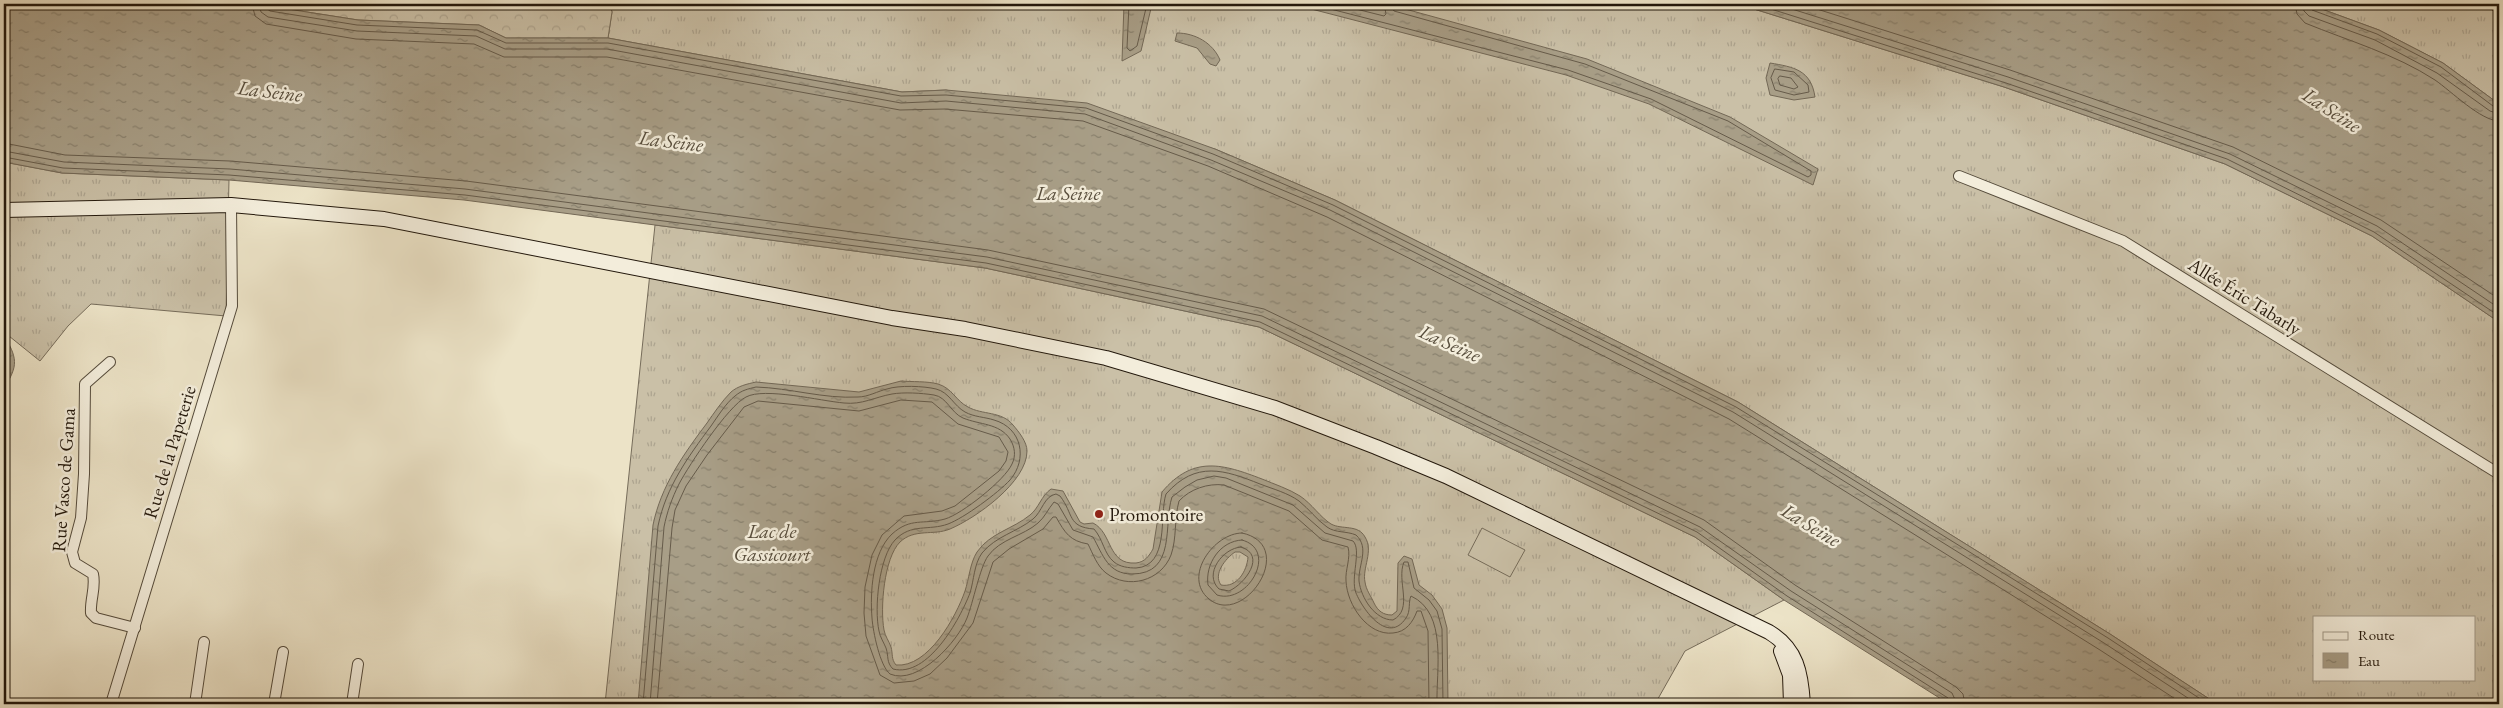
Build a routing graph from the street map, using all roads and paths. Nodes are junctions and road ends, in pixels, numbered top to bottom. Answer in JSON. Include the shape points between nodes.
{"nodes":[{"id":1,"x":1959,"y":176,"type":"dead end"},
{"id":2,"x":231,"y":205,"type":"junction"},
{"id":3,"x":4,"y":210,"type":"edge"},
{"id":4,"x":110,"y":362,"type":"dead end"},
{"id":5,"x":2499,"y":474,"type":"edge"},
{"id":6,"x":1757,"y":626,"type":"junction"},
{"id":7,"x":135,"y":628,"type":"junction"},
{"id":8,"x":204,"y":642,"type":"dead end"},
{"id":9,"x":283,"y":652,"type":"dead end"},
{"id":10,"x":358,"y":664,"type":"dead end"},
{"id":11,"x":111,"y":704,"type":"edge"},
{"id":12,"x":195,"y":704,"type":"edge"},
{"id":13,"x":274,"y":704,"type":"edge"},
{"id":14,"x":352,"y":704,"type":"edge"},
{"id":15,"x":1791,"y":704,"type":"edge"},
{"id":16,"x":1803,"y":704,"type":"edge"}],
"edges":[{"from":1,"to":5,"type":"street","name":"Allée Éric Tabarly","via":[[2123,241]]},
{"from":2,"to":3,"type":"main road"},
{"from":2,"to":6,"type":"main road","via":[[384,219],[882,316],[965,329],[1115,361],[1275,408],[1376,446],[1446,476]]},
{"from":2,"to":7,"type":"street","name":"Rue de la Papeterie","via":[[232,306]]},
{"from":4,"to":7,"type":"street","name":"Rue Vasco de Gama","via":[[85,384],[82,518],[72,552],[75,563],[93,574],[95,584],[91,613],[96,618]]},
{"from":6,"to":15,"type":"main road","via":[[1786,659]]},
{"from":6,"to":16,"type":"main road","via":[[1777,637],[1794,657],[1800,674]]},
{"from":7,"to":11,"type":"street","name":"Rue de la Papeterie"},
{"from":8,"to":12,"type":"street"},
{"from":9,"to":13,"type":"street"},
{"from":10,"to":14,"type":"street"}]}
